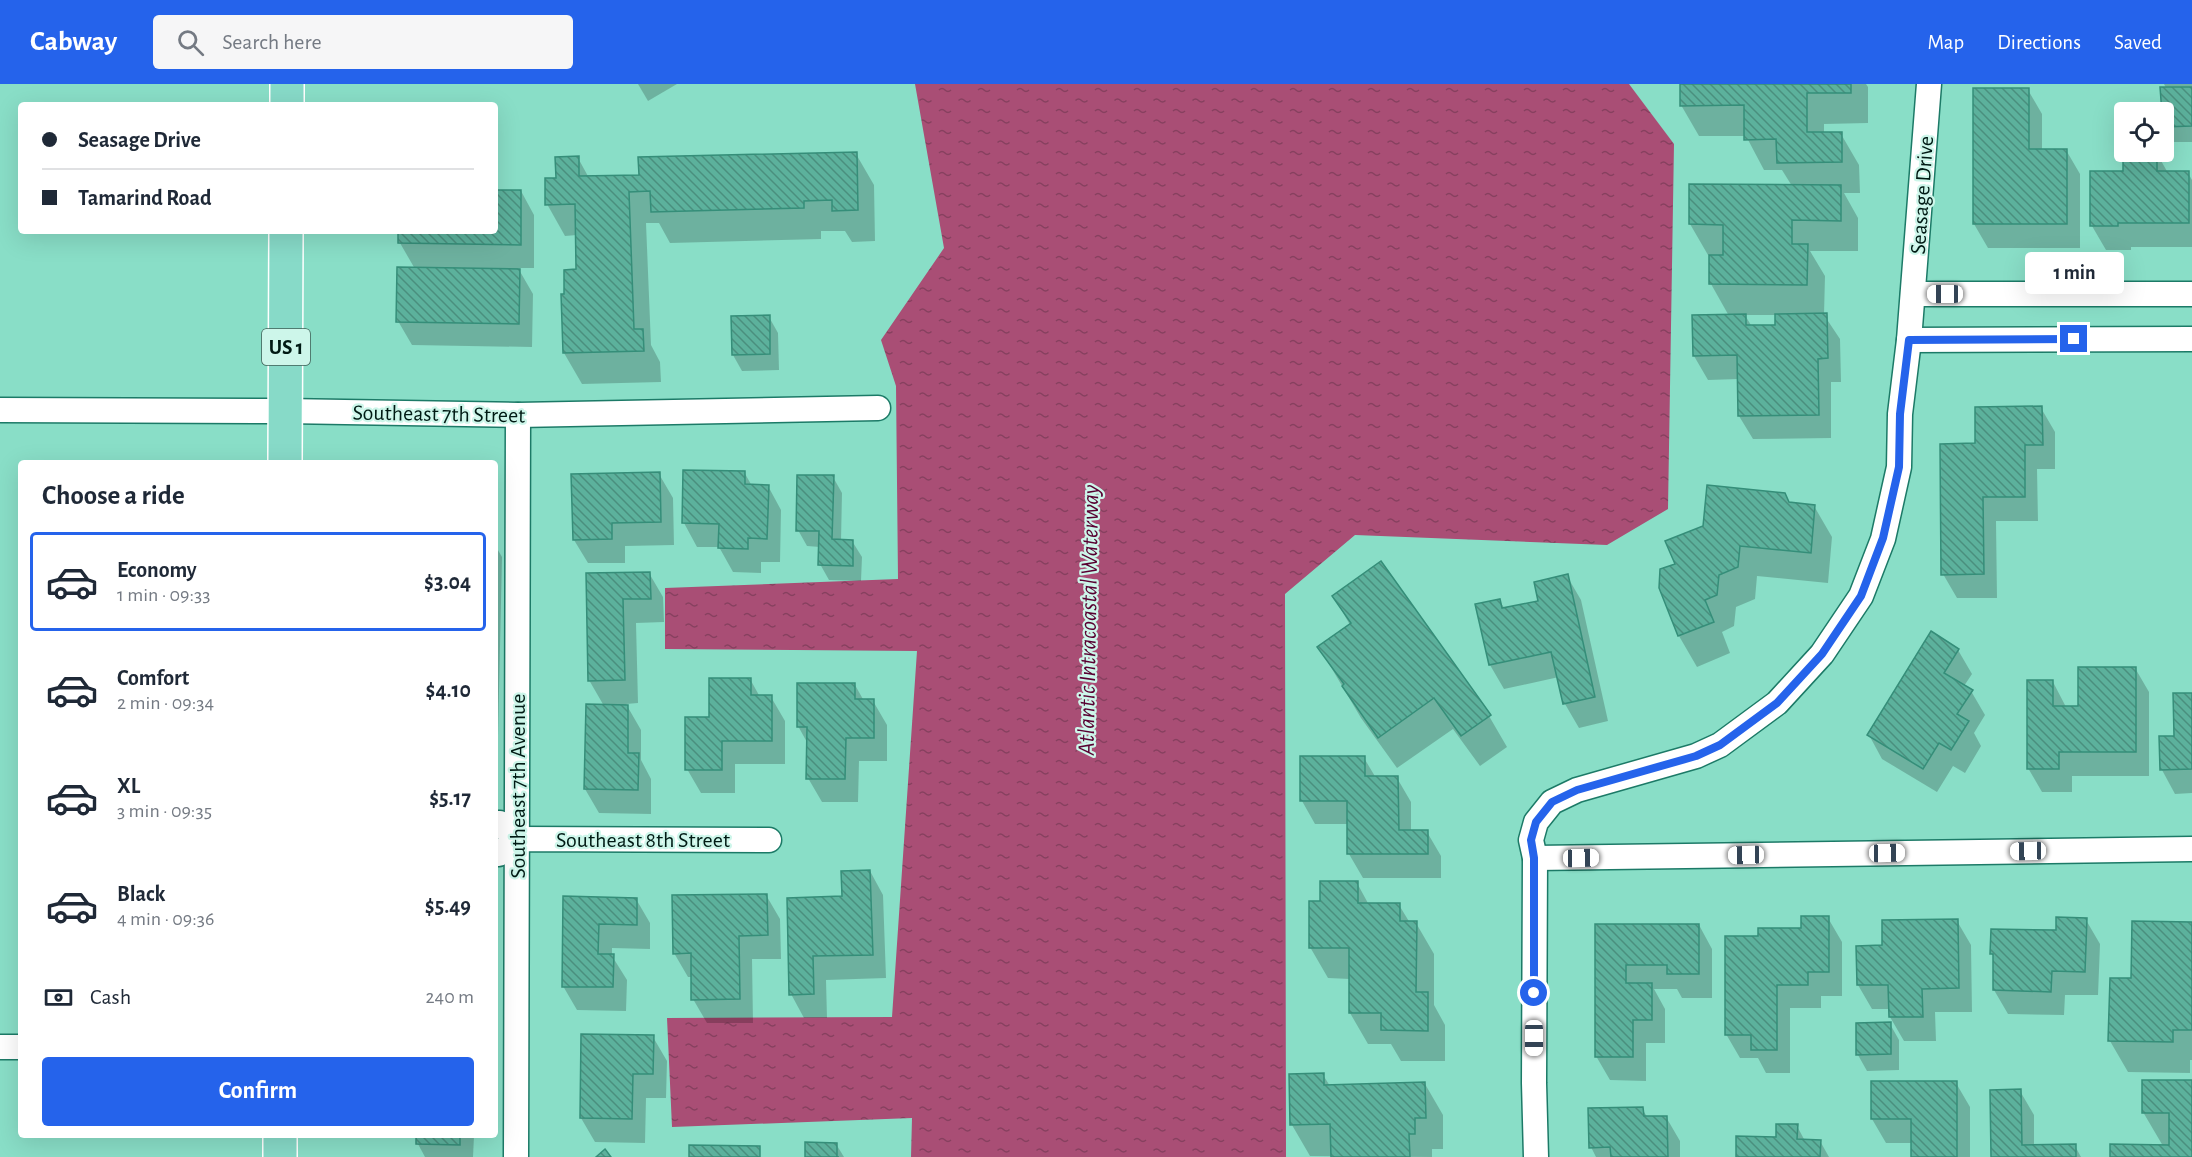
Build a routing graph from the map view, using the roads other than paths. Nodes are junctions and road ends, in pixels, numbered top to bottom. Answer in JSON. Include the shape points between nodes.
{"nodes":[{"id":1,"x":287,"y":84,"type":"edge"},
{"id":2,"x":1929,"y":84,"type":"edge"},
{"id":3,"x":287,"y":102,"type":"edge"},
{"id":4,"x":286,"y":234,"type":"edge"},
{"id":5,"x":1913,"y":294,"type":"junction"},
{"id":6,"x":2192,"y":294,"type":"edge"},
{"id":7,"x":2192,"y":339,"type":"edge"},
{"id":8,"x":1909,"y":340,"type":"junction"},
{"id":9,"x":878,"y":408,"type":"dead end"},
{"id":10,"x":0,"y":410,"type":"edge"},
{"id":11,"x":285,"y":411,"type":"junction"},
{"id":12,"x":518,"y":415,"type":"junction"},
{"id":13,"x":285,"y":460,"type":"edge"},
{"id":14,"x":498,"y":823,"type":"edge"},
{"id":15,"x":516,"y":839,"type":"junction"},
{"id":16,"x":769,"y":840,"type":"dead end"},
{"id":17,"x":2192,"y":849,"type":"edge"},
{"id":18,"x":498,"y":854,"type":"edge"},
{"id":19,"x":1534,"y":858,"type":"junction"},
{"id":20,"x":0,"y":1047,"type":"edge"},
{"id":21,"x":18,"y":1047,"type":"edge"},
{"id":22,"x":280,"y":1138,"type":"edge"},
{"id":23,"x":280,"y":1157,"type":"edge"},
{"id":24,"x":516,"y":1157,"type":"edge"},
{"id":25,"x":1536,"y":1157,"type":"edge"}],
"edges":[{"from":1,"to":3,"type":"main road"},
{"from":2,"to":5,"type":"street","name":"Seasage Drive"},
{"from":4,"to":11,"type":"main road","number":"US 1"},
{"from":5,"to":6,"type":"street"},
{"from":5,"to":8,"type":"street","name":"Seasage Drive"},
{"from":7,"to":8,"type":"street"},
{"from":8,"to":19,"type":"street","name":"Seasage Drive","via":[[1900,414],[1899,467],[1883,538],[1861,596],[1822,654],[1777,703],[1720,745],[1696,756],[1577,790],[1552,802],[1536,822],[1531,840]]},
{"from":9,"to":12,"type":"street","name":"Southeast 7th Street"},
{"from":10,"to":11,"type":"street","name":"Southeast 7th Street"},
{"from":11,"to":12,"type":"street","name":"Southeast 7th Street"},
{"from":11,"to":13,"type":"main road","number":"US 1"},
{"from":12,"to":15,"type":"street","name":"Southeast 7th Avenue"},
{"from":14,"to":15,"type":"street"},
{"from":15,"to":16,"type":"street","name":"Southeast 8th Street"},
{"from":15,"to":18,"type":"street"},
{"from":15,"to":24,"type":"street","name":"Southeast 7th Avenue"},
{"from":17,"to":19,"type":"street"},
{"from":19,"to":25,"type":"street","name":"Seasage Drive"},
{"from":20,"to":21,"type":"street"},
{"from":22,"to":23,"type":"main road"}]}
